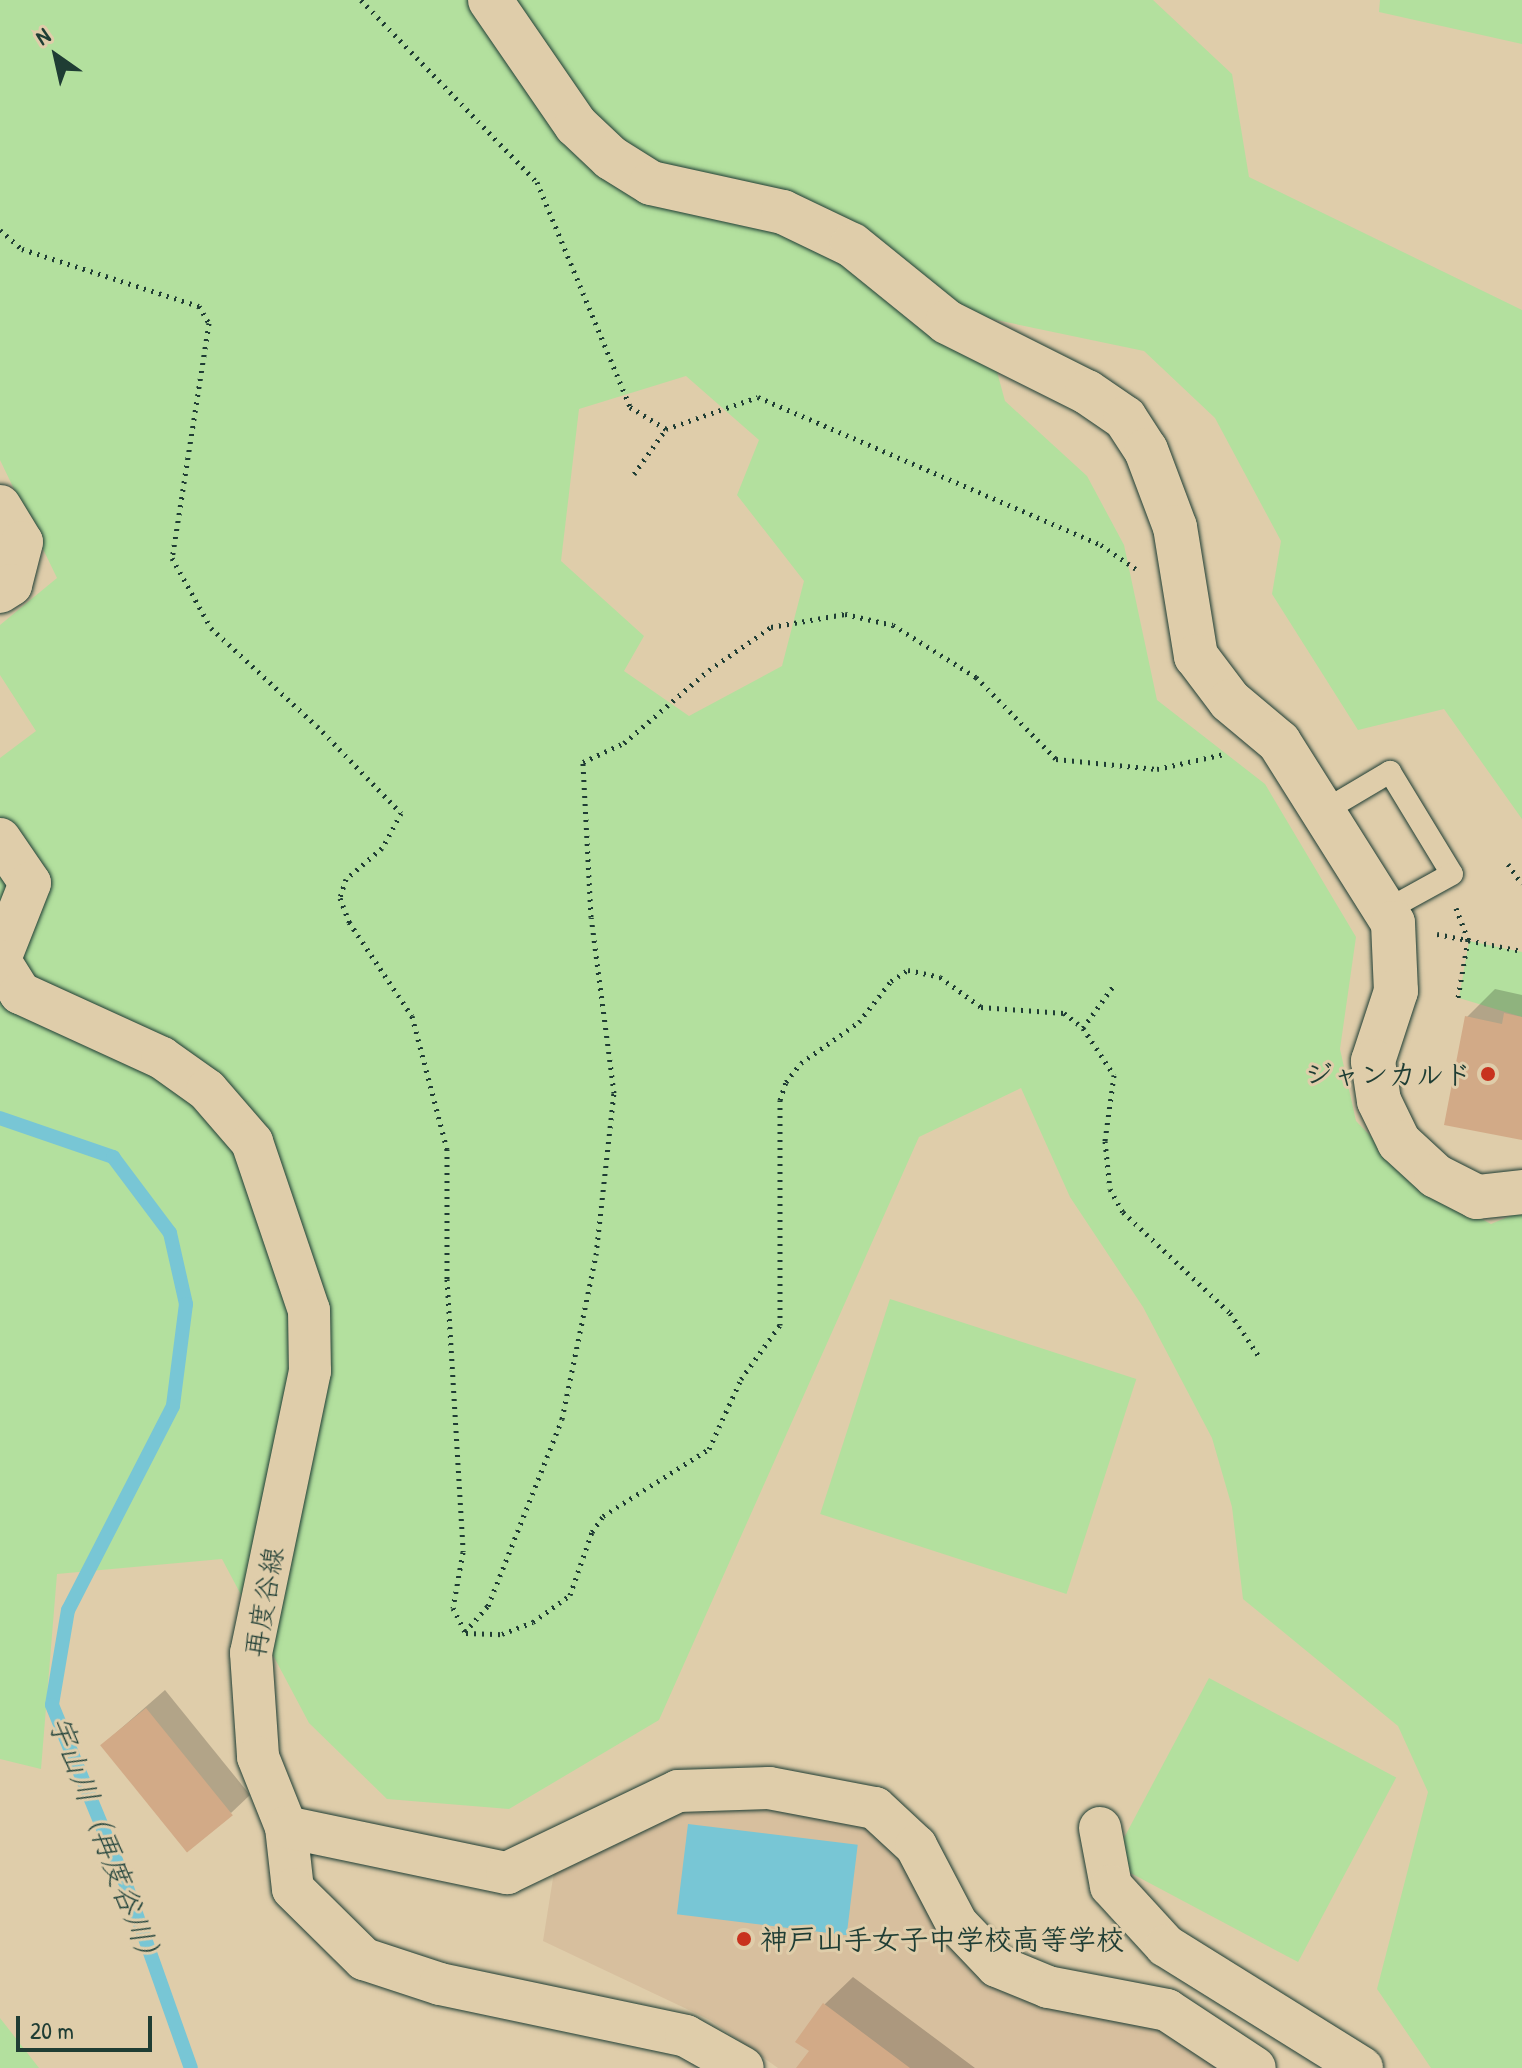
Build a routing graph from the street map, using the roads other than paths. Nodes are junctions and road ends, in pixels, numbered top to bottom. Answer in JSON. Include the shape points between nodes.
{"nodes":[{"id":1,"x":490,"y":0,"type":"edge"},
{"id":2,"x":0,"y":506,"type":"edge"},
{"id":3,"x":0,"y":592,"type":"edge"},
{"id":4,"x":1324,"y":811,"type":"junction"},
{"id":5,"x":0,"y":839,"type":"edge"},
{"id":6,"x":1389,"y":917,"type":"junction"},
{"id":7,"x":0,"y":960,"type":"edge"},
{"id":8,"x":1522,"y":1192,"type":"edge"},
{"id":9,"x":286,"y":1827,"type":"junction"},
{"id":10,"x":1100,"y":1828,"type":"dead end"},
{"id":11,"x":743,"y":2068,"type":"edge"},
{"id":12,"x":1255,"y":2068,"type":"edge"},
{"id":13,"x":1362,"y":2068,"type":"edge"}],
"edges":[{"from":1,"to":4,"type":"street","via":[[576,125],[611,158],[651,183],[783,212],[852,245],[947,322],[1087,392],[1125,418],[1146,450],[1175,527],[1196,656],[1230,701],[1279,742]]},
{"from":2,"to":3,"type":"street","via":[[22,542],[11,585]]},
{"from":4,"to":6,"type":"street"},
{"from":4,"to":6,"type":"lane","via":[[1390,772],[1452,874]]},
{"from":5,"to":7,"type":"street","name":"再度谷線","via":[[30,883]]},
{"from":6,"to":8,"type":"street","via":[[1396,991],[1373,1061],[1379,1101],[1399,1142],[1436,1176],[1477,1197]]},
{"from":7,"to":9,"type":"street","name":"再度谷線","via":[[20,993],[162,1058],[207,1090],[252,1142],[305,1296],[310,1371],[251,1653],[258,1757]]},
{"from":9,"to":11,"type":"street","name":"再度谷線","via":[[293,1889],[364,1959],[440,1984],[686,2036]]},
{"from":9,"to":12,"type":"street","via":[[507,1873],[678,1791],[769,1788],[875,1808],[916,1846],[957,1924],[997,1966],[1048,1987],[1167,2010]]},
{"from":10,"to":13,"type":"street","via":[[1111,1886],[1166,1946]]}]}
